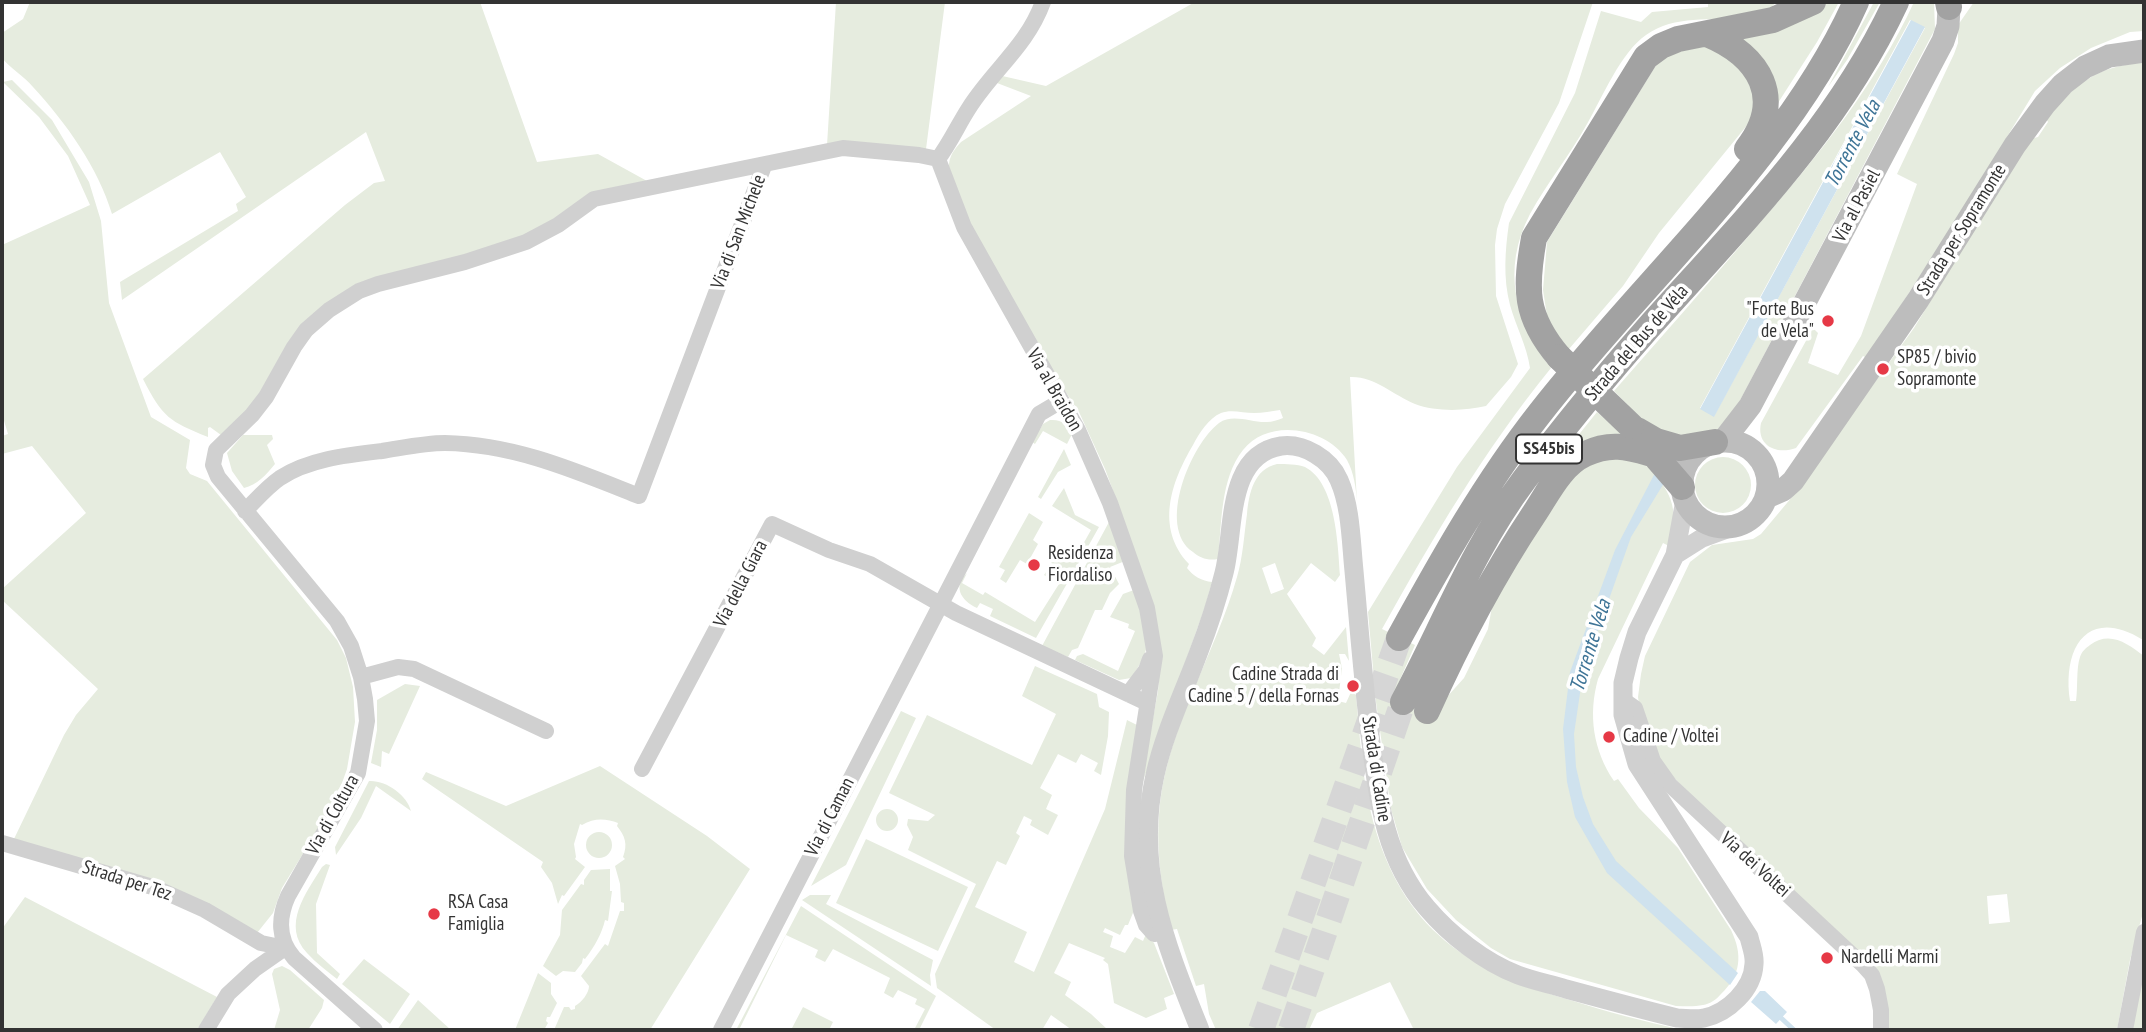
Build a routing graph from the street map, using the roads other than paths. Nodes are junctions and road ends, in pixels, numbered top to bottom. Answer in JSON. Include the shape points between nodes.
{"nodes":[{"id":1,"x":1044,"y":2,"type":"edge"},
{"id":2,"x":1813,"y":2,"type":"edge"},
{"id":3,"x":1856,"y":2,"type":"edge"},
{"id":4,"x":1896,"y":2,"type":"edge"},
{"id":5,"x":1950,"y":3,"type":"edge"},
{"id":6,"x":1707,"y":34,"type":"junction"},
{"id":7,"x":2144,"y":51,"type":"edge"},
{"id":8,"x":938,"y":159,"type":"junction"},
{"id":9,"x":764,"y":166,"type":"junction"},
{"id":10,"x":1633,"y":301,"type":"junction"},
{"id":11,"x":1062,"y":401,"type":"junction"},
{"id":12,"x":1750,"y":406,"type":"junction"},
{"id":13,"x":1631,"y":426,"type":"junction"},
{"id":14,"x":1719,"y":442,"type":"junction"},
{"id":15,"x":1813,"y":452,"type":"junction"},
{"id":16,"x":1652,"y":454,"type":"junction"},
{"id":17,"x":1758,"y":458,"type":"junction"},
{"id":18,"x":1684,"y":494,"type":"junction"},
{"id":19,"x":1767,"y":497,"type":"junction"},
{"id":20,"x":245,"y":511,"type":"junction"},
{"id":21,"x":1732,"y":527,"type":"junction"},
{"id":22,"x":1675,"y":555,"type":"junction"},
{"id":23,"x":939,"y":603,"type":"junction"},
{"id":24,"x":1151,"y":629,"type":"junction"},
{"id":25,"x":1399,"y":638,"type":"tunnel mouth"},
{"id":26,"x":361,"y":677,"type":"junction"},
{"id":27,"x":1128,"y":694,"type":"junction"},
{"id":28,"x":1622,"y":699,"type":"junction"},
{"id":29,"x":1147,"y":703,"type":"junction"},
{"id":30,"x":546,"y":731,"type":"dead end"},
{"id":31,"x":642,"y":769,"type":"dead end"},
{"id":32,"x":2,"y":843,"type":"edge"},
{"id":33,"x":2144,"y":932,"type":"edge"},
{"id":34,"x":1162,"y":933,"type":"junction"},
{"id":35,"x":285,"y":948,"type":"junction"},
{"id":36,"x":206,"y":1030,"type":"edge"},
{"id":37,"x":375,"y":1030,"type":"edge"},
{"id":38,"x":721,"y":1030,"type":"edge"},
{"id":39,"x":1200,"y":1030,"type":"edge"},
{"id":40,"x":1881,"y":1030,"type":"edge"},
{"id":41,"x":2124,"y":1030,"type":"edge"}],
"edges":[{"from":1,"to":8,"type":"street","via":[[1031,31],[970,108]]},
{"from":2,"to":6,"type":"highway","via":[[1773,20]]},
{"from":3,"to":10,"type":"highway","name":"Strada del Bus de Véla","number":"SS45bis","via":[[1803,97],[1716,208]]},
{"from":4,"to":16,"type":"highway","name":"Strada del Bus de Véla","number":"SS45bis","via":[[1856,79],[1796,163],[1647,330],[1523,481],[1484,540],[1415,706],[1561,473],[1583,455],[1602,448],[1623,446]]},
{"from":5,"to":12,"type":"main road","name":"Via al Pasiel","via":[[1943,41]]},
{"from":6,"to":10,"type":"highway","via":[[1749,62],[1765,89],[1765,116],[1738,161],[1660,252]]},
{"from":6,"to":13,"type":"highway","bridge":true,"via":[[1678,38],[1646,57],[1534,238],[1528,268],[1528,294],[1542,337]]},
{"from":7,"to":15,"type":"main road","name":"Strada per Sopramonte","via":[[2085,67],[2045,104]]},
{"from":8,"to":9,"type":"street","via":[[843,148]]},
{"from":8,"to":11,"type":"street","name":"Via al Braidon","via":[[964,227]]},
{"from":9,"to":20,"type":"street","name":"Via di San Michele","via":[[594,199],[526,242],[378,284],[342,302],[306,330],[266,397],[216,450],[215,471]]},
{"from":9,"to":20,"type":"street","name":"Via di San Michele","via":[[639,496],[512,451],[444,443],[315,463],[277,480]]},
{"from":10,"to":25,"type":"highway","name":"Strada del Bus de Véla","number":"SS45bis","via":[[1539,414],[1458,531]]},
{"from":11,"to":23,"type":"street","via":[[1039,414]]},
{"from":11,"to":24,"type":"street","name":"Via al Braidon","via":[[1110,503]]},
{"from":12,"to":14,"type":"main road","name":"Via al Pasiel"},
{"from":12,"to":17,"type":"main road","name":"Via al Pasiel","via":[[1749,432]]},
{"from":13,"to":14,"type":"highway","via":[[1680,448]]},
{"from":13,"to":16,"type":"highway"},
{"from":14,"to":17,"type":"main road","via":[[1744,446]]},
{"from":14,"to":18,"type":"main road","via":[[1695,454],[1687,464]]},
{"from":15,"to":17,"type":"main road","via":[[1781,466]]},
{"from":15,"to":19,"type":"main road","name":"Strada per Sopramonte","via":[[1793,481]]},
{"from":16,"to":18,"type":"highway"},
{"from":17,"to":19,"type":"main road","via":[[1767,475]]},
{"from":18,"to":21,"type":"main road","via":[[1699,519]]},
{"from":18,"to":22,"type":"street","name":"Strada di Cadine"},
{"from":19,"to":21,"type":"main road","via":[[1756,515]]},
{"from":20,"to":26,"type":"street","name":"Via di Coltura","via":[[337,621]]},
{"from":21,"to":22,"type":"street"},
{"from":22,"to":28,"type":"street","name":"Strada di Cadine","via":[[1637,632]]},
{"from":23,"to":27,"type":"street","name":"Via della Giara"},
{"from":23,"to":31,"type":"street","name":"Via della Giara","via":[[870,564],[772,524]]},
{"from":23,"to":38,"type":"street","name":"Via di Caman"},
{"from":24,"to":27,"type":"street","name":"Via al Braidon","via":[[1150,660]]},
{"from":24,"to":29,"type":"street","name":"Via al Braidon","via":[[1155,656]]},
{"from":26,"to":30,"type":"street","via":[[398,667],[414,669]]},
{"from":26,"to":35,"type":"street","name":"Via di Coltura","via":[[367,722],[358,773],[283,907]]},
{"from":27,"to":29,"type":"street","name":"Via della Giara"},
{"from":28,"to":34,"type":"street","name":"Strada di Cadine","via":[[1637,764],[1749,937],[1755,960],[1745,988],[1733,1004],[1702,1019],[1676,1018],[1517,975],[1483,956],[1427,908],[1391,848],[1377,795],[1350,535],[1339,480],[1323,459],[1298,447],[1265,451],[1253,460],[1237,490],[1224,575],[1158,762],[1151,797],[1149,856]]},
{"from":28,"to":40,"type":"street","name":"Via dei Voltei","via":[[1635,708],[1653,761],[1670,785],[1872,975]]},
{"from":29,"to":34,"type":"street","name":"Via al Braidon","via":[[1133,790],[1132,856],[1144,921],[1154,934]]},
{"from":32,"to":35,"type":"street","name":"Strada per Tez","via":[[156,888],[261,943]]},
{"from":33,"to":41,"type":"street"},
{"from":34,"to":39,"type":"street","name":"Strada di Cadine"},
{"from":35,"to":36,"type":"street","via":[[228,993]]},
{"from":35,"to":37,"type":"street"}]}
